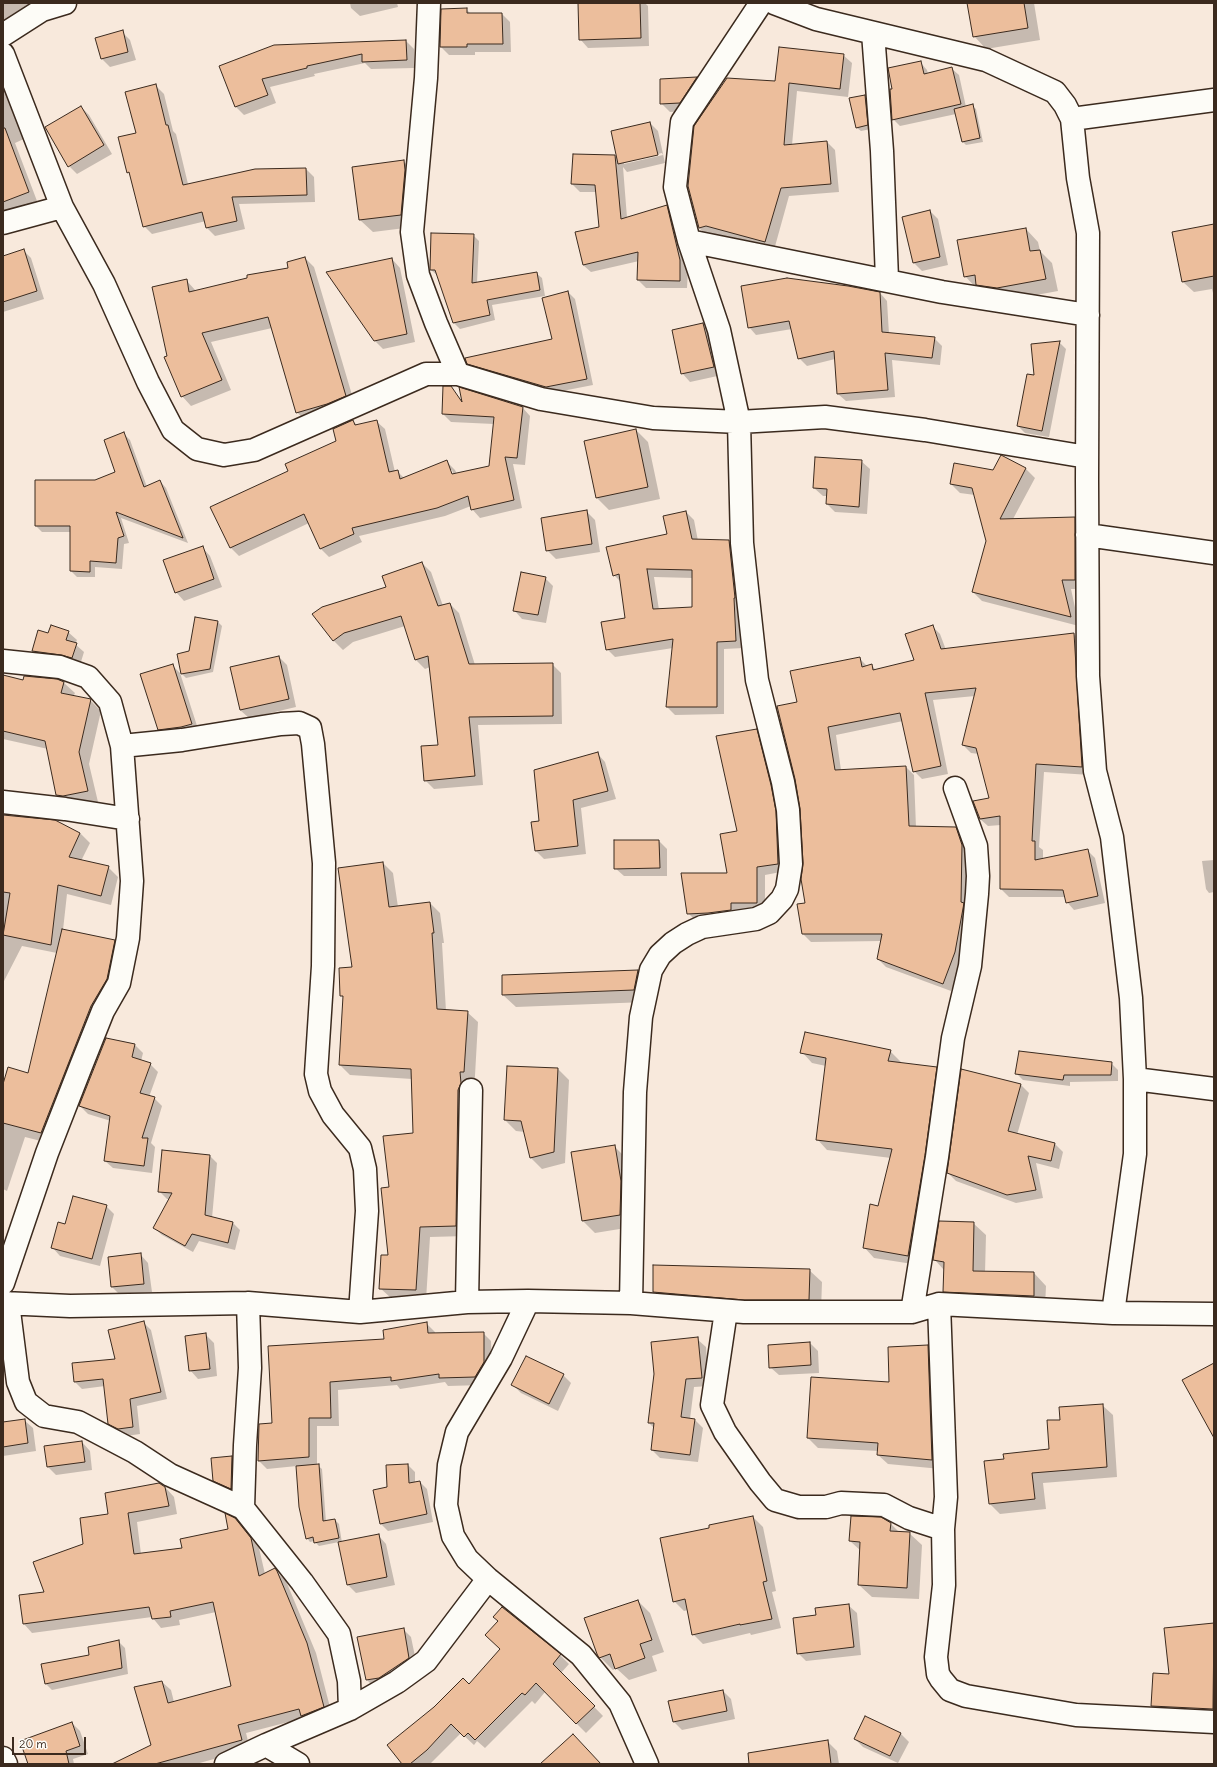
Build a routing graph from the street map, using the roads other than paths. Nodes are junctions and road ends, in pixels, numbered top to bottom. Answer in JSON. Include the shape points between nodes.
{"nodes":[{"id":1,"x":65,"y":3,"type":"edge"},
{"id":2,"x":429,"y":3,"type":"edge"},
{"id":3,"x":761,"y":3,"type":"edge"},
{"id":4,"x":774,"y":3,"type":"edge"},
{"id":5,"x":40,"y":6,"type":"edge"},
{"id":6,"x":873,"y":33,"type":"junction"},
{"id":7,"x":3,"y":35,"type":"edge"},
{"id":8,"x":3,"y":54,"type":"edge"},
{"id":9,"x":1214,"y":100,"type":"edge"},
{"id":10,"x":1072,"y":118,"type":"junction"},
{"id":11,"x":62,"y":207,"type":"junction"},
{"id":12,"x":3,"y":223,"type":"edge"},
{"id":13,"x":689,"y":241,"type":"junction"},
{"id":14,"x":887,"y":280,"type":"junction"},
{"id":15,"x":1088,"y":315,"type":"junction"},
{"id":16,"x":458,"y":374,"type":"junction"},
{"id":17,"x":739,"y":422,"type":"junction"},
{"id":18,"x":1087,"y":456,"type":"junction"},
{"id":19,"x":1087,"y":535,"type":"junction"},
{"id":20,"x":1214,"y":553,"type":"edge"},
{"id":21,"x":3,"y":661,"type":"edge"},
{"id":22,"x":122,"y":746,"type":"junction"},
{"id":23,"x":955,"y":788,"type":"dead end"},
{"id":24,"x":3,"y":802,"type":"edge"},
{"id":25,"x":128,"y":819,"type":"junction"},
{"id":26,"x":1134,"y":1079,"type":"junction"},
{"id":27,"x":1214,"y":1089,"type":"edge"},
{"id":28,"x":471,"y":1090,"type":"dead end"},
{"id":29,"x":5,"y":1296,"type":"edge"},
{"id":30,"x":528,"y":1301,"type":"junction"},
{"id":31,"x":467,"y":1302,"type":"junction"},
{"id":32,"x":248,"y":1303,"type":"junction"},
{"id":33,"x":632,"y":1303,"type":"junction"},
{"id":34,"x":939,"y":1304,"type":"junction"},
{"id":35,"x":726,"y":1311,"type":"junction"},
{"id":36,"x":360,"y":1312,"type":"junction"},
{"id":37,"x":912,"y":1312,"type":"junction"},
{"id":38,"x":1113,"y":1314,"type":"junction"},
{"id":39,"x":1214,"y":1314,"type":"edge"},
{"id":40,"x":243,"y":1508,"type":"junction"},
{"id":41,"x":943,"y":1529,"type":"junction"},
{"id":42,"x":488,"y":1579,"type":"junction"},
{"id":43,"x":350,"y":1709,"type":"junction"},
{"id":44,"x":1214,"y":1722,"type":"edge"},
{"id":45,"x":266,"y":1745,"type":"junction"},
{"id":46,"x":3,"y":1758,"type":"edge"},
{"id":47,"x":6,"y":1764,"type":"edge"},
{"id":48,"x":226,"y":1764,"type":"edge"},
{"id":49,"x":298,"y":1764,"type":"edge"},
{"id":50,"x":647,"y":1764,"type":"edge"}],
"edges":[{"from":1,"to":5,"type":"street"},
{"from":2,"to":16,"type":"street","via":[[426,78],[412,232],[418,275]]},
{"from":3,"to":13,"type":"street","via":[[682,122],[675,187]]},
{"from":4,"to":6,"type":"street","via":[[816,19]]},
{"from":5,"to":7,"type":"street"},
{"from":6,"to":10,"type":"street","via":[[986,60],[1055,92]]},
{"from":6,"to":14,"type":"street","via":[[882,151]]},
{"from":8,"to":11,"type":"street"},
{"from":9,"to":10,"type":"street"},
{"from":10,"to":15,"type":"street","via":[[1078,178],[1088,233]]},
{"from":11,"to":12,"type":"street"},
{"from":11,"to":16,"type":"street","via":[[104,284],[148,382],[173,430],[197,449],[224,455],[254,450],[426,374]]},
{"from":13,"to":14,"type":"street"},
{"from":13,"to":17,"type":"street","via":[[719,330]]},
{"from":14,"to":15,"type":"street","via":[[942,292]]},
{"from":15,"to":18,"type":"street"},
{"from":16,"to":17,"type":"street","via":[[541,399],[653,418]]},
{"from":17,"to":18,"type":"street","via":[[825,417]]},
{"from":17,"to":33,"type":"street","via":[[742,543],[756,673],[783,782],[788,810],[791,864],[782,899],[769,913],[756,919],[702,927],[673,943],[660,955],[651,970],[641,1017],[635,1092]]},
{"from":18,"to":19,"type":"street"},
{"from":19,"to":20,"type":"street"},
{"from":19,"to":26,"type":"street","via":[[1088,676],[1095,763],[1113,844],[1131,998]]},
{"from":21,"to":22,"type":"street","via":[[60,667],[88,677],[110,702]]},
{"from":22,"to":25,"type":"street"},
{"from":22,"to":36,"type":"street","via":[[197,738],[281,724],[299,723],[310,728],[324,863],[323,966],[316,1074],[326,1103],[360,1148],[365,1169],[367,1211]]},
{"from":23,"to":37,"type":"street","via":[[976,846],[977,894],[970,966],[953,1038]]},
{"from":24,"to":25,"type":"street"},
{"from":25,"to":29,"type":"street","via":[[132,881],[128,938],[119,983],[103,1011],[47,1153]]},
{"from":26,"to":27,"type":"street"},
{"from":26,"to":38,"type":"street","via":[[1135,1154]]},
{"from":28,"to":31,"type":"street"},
{"from":29,"to":32,"type":"street","via":[[70,1306]]},
{"from":29,"to":40,"type":"street","via":[[18,1382],[26,1402],[44,1416],[78,1422],[135,1452],[170,1475]]},
{"from":30,"to":31,"type":"street"},
{"from":30,"to":33,"type":"street"},
{"from":30,"to":42,"type":"street","via":[[501,1358],[458,1432],[449,1465],[446,1505],[453,1536],[467,1559]]},
{"from":31,"to":36,"type":"street"},
{"from":32,"to":36,"type":"street"},
{"from":32,"to":40,"type":"street","via":[[250,1368]]},
{"from":33,"to":35,"type":"street"},
{"from":34,"to":37,"type":"street"},
{"from":34,"to":38,"type":"street"},
{"from":34,"to":41,"type":"street","via":[[946,1497]]},
{"from":35,"to":37,"type":"street"},
{"from":35,"to":41,"type":"street","via":[[712,1405],[725,1432],[775,1500],[799,1507],[826,1507],[841,1503],[884,1505],[909,1518]]},
{"from":38,"to":39,"type":"street"},
{"from":40,"to":43,"type":"street","via":[[302,1582],[338,1634],[349,1681]]},
{"from":41,"to":44,"type":"street","via":[[944,1585],[936,1661],[938,1674],[950,1690],[966,1696],[1076,1715]]},
{"from":42,"to":43,"type":"street","via":[[426,1661],[397,1682]]},
{"from":42,"to":50,"type":"street","via":[[581,1655],[620,1703]]},
{"from":43,"to":45,"type":"street"},
{"from":45,"to":48,"type":"street"},
{"from":45,"to":49,"type":"street"},
{"from":46,"to":47,"type":"street"}]}
